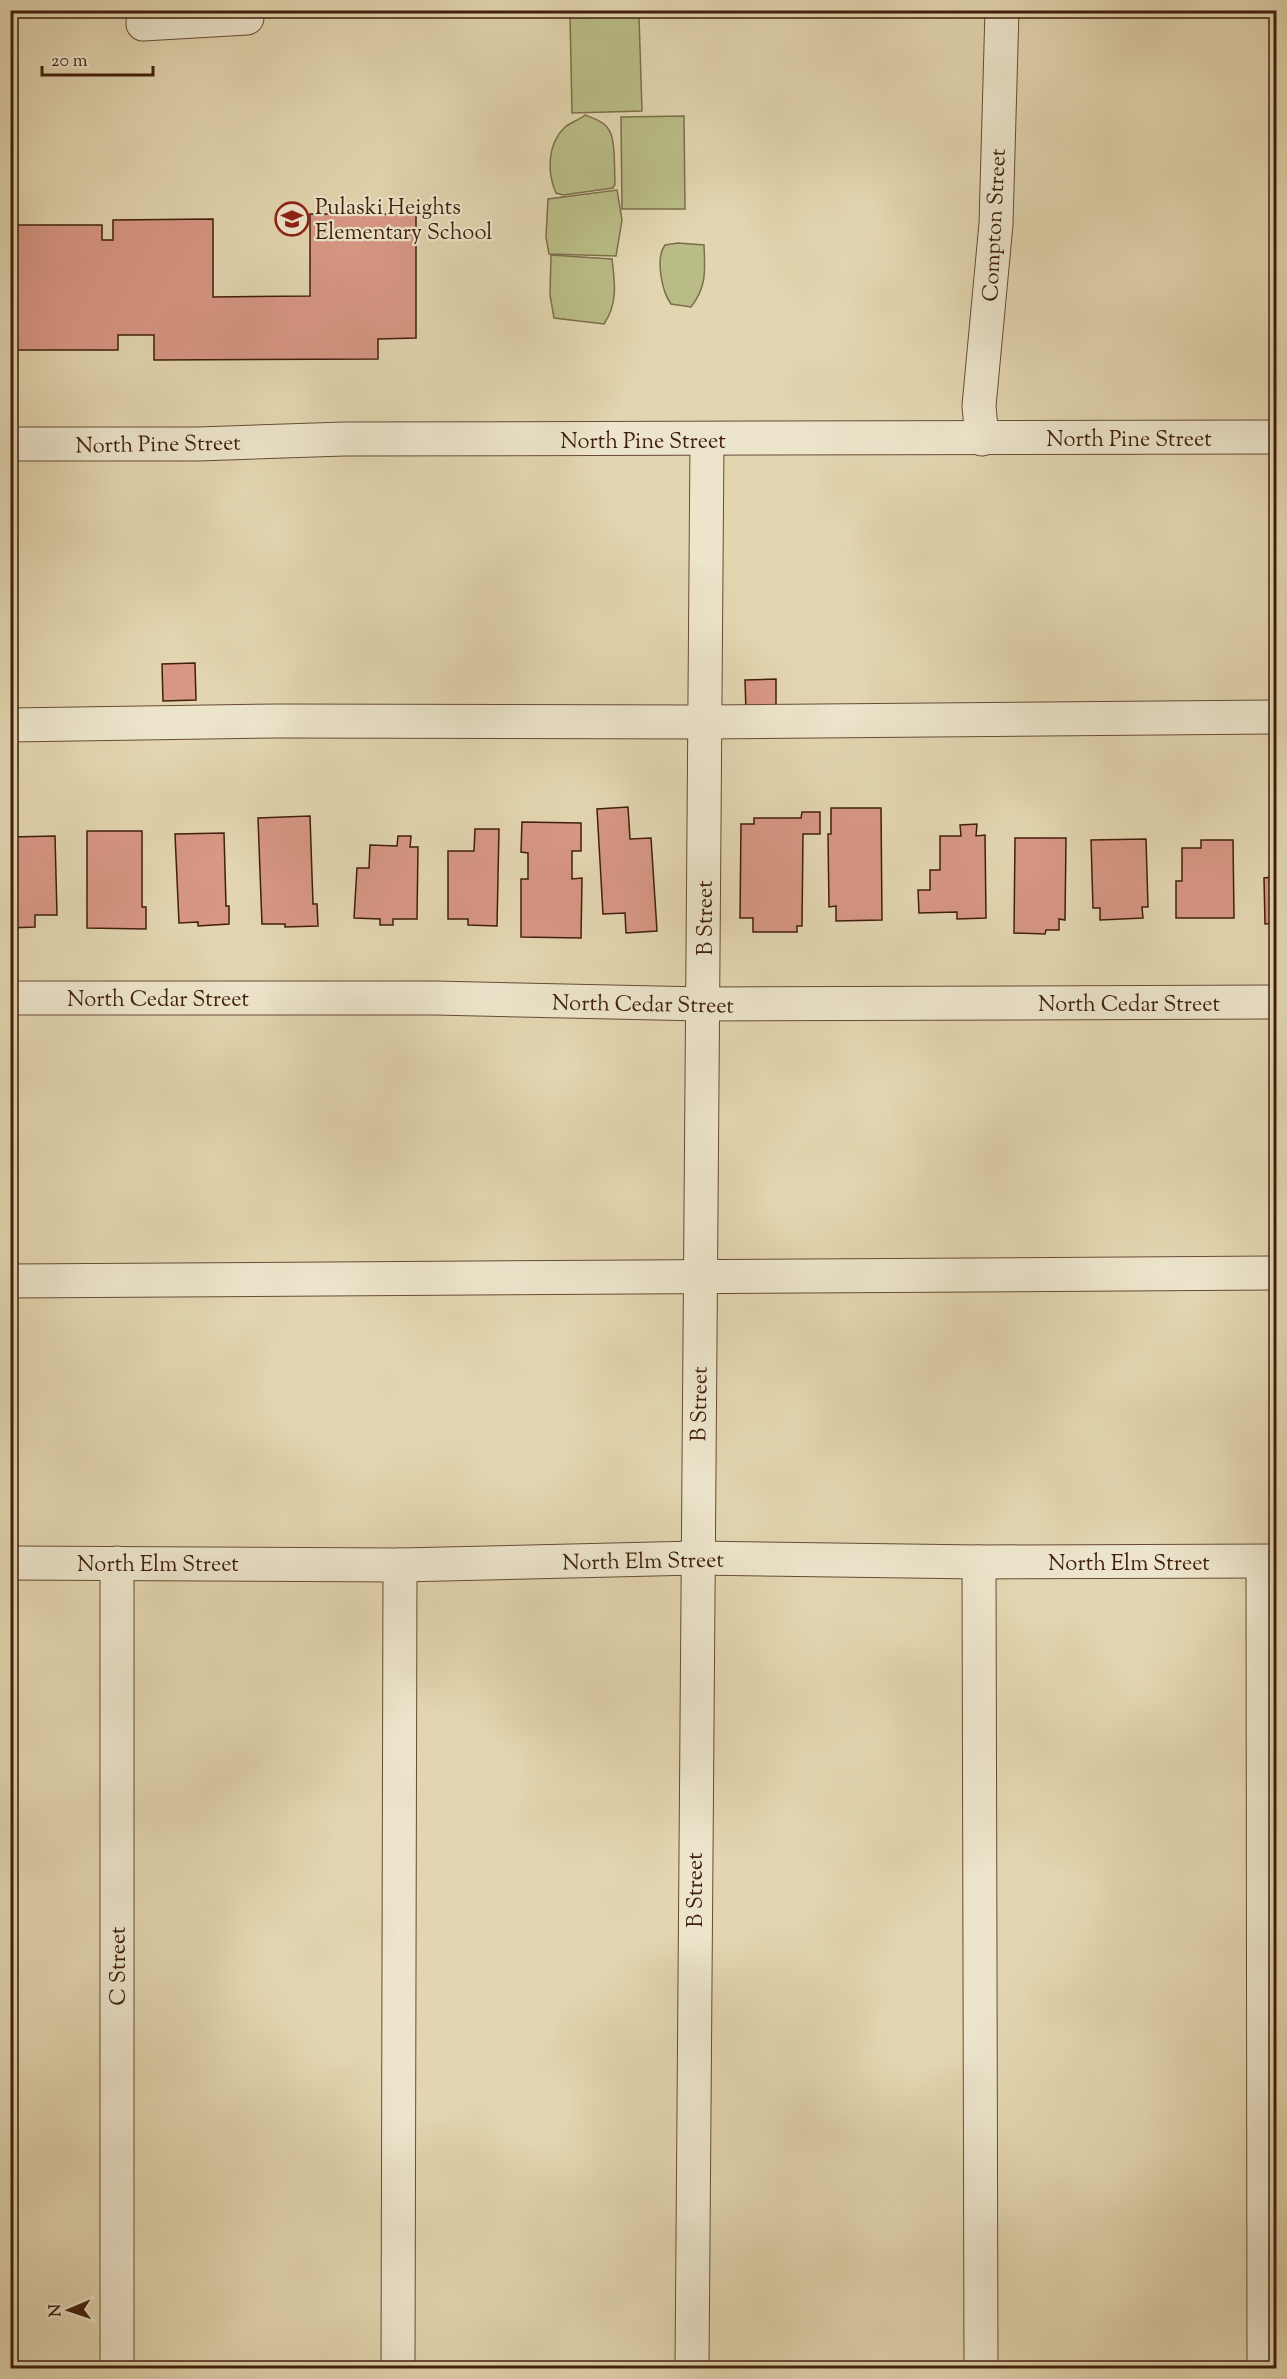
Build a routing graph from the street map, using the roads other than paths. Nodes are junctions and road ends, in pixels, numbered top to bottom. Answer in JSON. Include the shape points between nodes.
{"nodes":[{"id":1,"x":247,"y":10,"type":"edge"},
{"id":2,"x":1002,"y":10,"type":"edge"},
{"id":3,"x":144,"y":17,"type":"edge"},
{"id":4,"x":1276,"y":437,"type":"edge"},
{"id":5,"x":982,"y":439,"type":"junction"},
{"id":6,"x":707,"y":440,"type":"junction"},
{"id":7,"x":10,"y":444,"type":"edge"},
{"id":8,"x":1276,"y":717,"type":"edge"},
{"id":9,"x":704,"y":722,"type":"junction"},
{"id":10,"x":10,"y":725,"type":"edge"},
{"id":11,"x":10,"y":998,"type":"edge"},
{"id":12,"x":1276,"y":1002,"type":"edge"},
{"id":13,"x":703,"y":1004,"type":"junction"},
{"id":14,"x":1276,"y":1272,"type":"edge"},
{"id":15,"x":700,"y":1276,"type":"junction"},
{"id":16,"x":10,"y":1281,"type":"edge"},
{"id":17,"x":696,"y":1558,"type":"junction"},
{"id":18,"x":1270,"y":1561,"type":"edge"},
{"id":19,"x":979,"y":1562,"type":"junction"},
{"id":20,"x":10,"y":1563,"type":"edge"},
{"id":21,"x":117,"y":1563,"type":"junction"},
{"id":22,"x":400,"y":1565,"type":"junction"},
{"id":23,"x":117,"y":2368,"type":"edge"},
{"id":24,"x":398,"y":2368,"type":"edge"},
{"id":25,"x":692,"y":2368,"type":"edge"},
{"id":26,"x":981,"y":2368,"type":"edge"},
{"id":27,"x":1264,"y":2368,"type":"edge"}],
"edges":[{"from":1,"to":3,"type":"street","via":[[247,18]]},
{"from":2,"to":5,"type":"street","name":"Compton Street","via":[[996,224],[979,406]]},
{"from":4,"to":5,"type":"street","name":"North Pine Street"},
{"from":5,"to":6,"type":"street","name":"North Pine Street"},
{"from":6,"to":7,"type":"street","name":"North Pine Street","via":[[344,439]]},
{"from":6,"to":9,"type":"street","name":"B Street"},
{"from":8,"to":9,"type":"street"},
{"from":9,"to":10,"type":"street"},
{"from":9,"to":13,"type":"street","name":"B Street"},
{"from":11,"to":13,"type":"street","name":"North Cedar Street","via":[[423,998]]},
{"from":12,"to":13,"type":"street","name":"North Cedar Street"},
{"from":13,"to":15,"type":"street","name":"B Street"},
{"from":14,"to":15,"type":"street"},
{"from":15,"to":16,"type":"street"},
{"from":15,"to":17,"type":"street","name":"B Street"},
{"from":17,"to":19,"type":"street","name":"North Elm Street"},
{"from":17,"to":22,"type":"street","name":"North Elm Street"},
{"from":17,"to":25,"type":"street","name":"B Street"},
{"from":18,"to":19,"type":"street","name":"North Elm Street"},
{"from":18,"to":27,"type":"street"},
{"from":19,"to":26,"type":"street"},
{"from":20,"to":21,"type":"street","name":"North Elm Street"},
{"from":21,"to":22,"type":"street","name":"North Elm Street"},
{"from":21,"to":23,"type":"street","name":"C Street"},
{"from":22,"to":24,"type":"street"}]}
